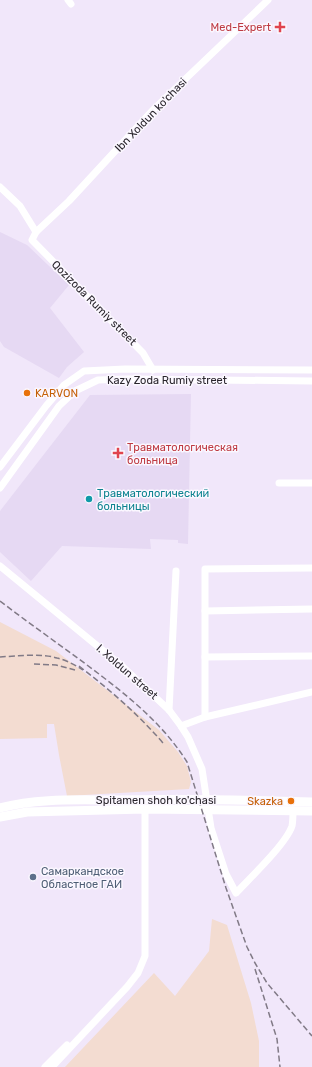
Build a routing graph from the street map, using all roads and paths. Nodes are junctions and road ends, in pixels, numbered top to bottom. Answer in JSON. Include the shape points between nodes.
{"nodes":[{"id":1,"x":268,"y":0,"type":"edge"},
{"id":2,"x":0,"y":187,"type":"edge"},
{"id":3,"x":36,"y":232,"type":"junction"},
{"id":4,"x":153,"y":370,"type":"junction"},
{"id":5,"x":312,"y":370,"type":"edge"},
{"id":6,"x":312,"y":380,"type":"edge"},
{"id":7,"x":0,"y":467,"type":"edge"},
{"id":8,"x":279,"y":483,"type":"dead end"},
{"id":9,"x":312,"y":483,"type":"edge"},
{"id":10,"x":0,"y":488,"type":"edge"},
{"id":11,"x":0,"y":566,"type":"edge"},
{"id":12,"x":312,"y":568,"type":"edge"},
{"id":13,"x":176,"y":571,"type":"dead end"},
{"id":14,"x":312,"y":609,"type":"edge"},
{"id":15,"x":205,"y":611,"type":"junction"},
{"id":16,"x":312,"y":656,"type":"edge"},
{"id":17,"x":205,"y":657,"type":"junction"},
{"id":18,"x":312,"y":692,"type":"edge"},
{"id":19,"x":169,"y":710,"type":"junction"},
{"id":20,"x":205,"y":716,"type":"junction"},
{"id":21,"x":181,"y":726,"type":"junction"},
{"id":22,"x":207,"y":800,"type":"junction"},
{"id":23,"x":312,"y":802,"type":"edge"},
{"id":24,"x":0,"y":808,"type":"edge"},
{"id":25,"x":145,"y":809,"type":"junction"},
{"id":26,"x":208,"y":810,"type":"junction"},
{"id":27,"x":293,"y":810,"type":"junction"},
{"id":28,"x":312,"y":810,"type":"edge"},
{"id":29,"x":0,"y":817,"type":"edge"},
{"id":30,"x":84,"y":1032,"type":"junction"},
{"id":31,"x":45,"y":1067,"type":"edge"},
{"id":32,"x":52,"y":1067,"type":"edge"}],
"edges":[{"from":1,"to":3,"type":"street","name":"Ibn Xoldun ko'chasi","via":[[154,109],[69,201]]},
{"from":2,"to":3,"type":"street","via":[[20,206]]},
{"from":3,"to":4,"type":"street","name":"Qozizoda Rumiy street","via":[[32,240],[143,353]]},
{"from":4,"to":5,"type":"street","name":"Kazy Zoda Rumiy street"},
{"from":4,"to":7,"type":"street","name":"Kazy Zoda Rumiy street","via":[[84,371],[64,385]]},
{"from":6,"to":10,"type":"street","name":"Kazy Zoda Rumiy street","via":[[98,380],[75,391],[59,406]]},
{"from":8,"to":9,"type":"street"},
{"from":11,"to":19,"type":"street","name":"I. Xoldun street","via":[[123,667]]},
{"from":12,"to":15,"type":"street","via":[[205,569]]},
{"from":13,"to":19,"type":"street"},
{"from":14,"to":15,"type":"street"},
{"from":15,"to":17,"type":"street"},
{"from":16,"to":17,"type":"street"},
{"from":17,"to":20,"type":"street"},
{"from":18,"to":20,"type":"street"},
{"from":19,"to":21,"type":"street","name":"I. Xoldun street"},
{"from":20,"to":21,"type":"street"},
{"from":21,"to":22,"type":"street","name":"I. Xoldun street","via":[[202,769]]},
{"from":22,"to":23,"type":"main road","name":"Spitamen shoh ko'chasi"},
{"from":22,"to":24,"type":"main road","name":"Spitamen shoh ko'chasi","via":[[48,800]]},
{"from":22,"to":26,"type":"street","name":"I. Xoldun street"},
{"from":25,"to":26,"type":"main road","name":"Spitamen shoh ko'chasi"},
{"from":25,"to":29,"type":"main road","name":"Spitamen shoh ko'chasi","via":[[27,812]]},
{"from":25,"to":30,"type":"street","via":[[145,956],[138,973],[128,987]]},
{"from":26,"to":27,"type":"main road","name":"Spitamen shoh ko'chasi"},
{"from":26,"to":27,"type":"street","name":"I. Xoldun street","via":[[226,874],[236,893],[290,830]]},
{"from":27,"to":28,"type":"main road","name":"Spitamen shoh ko'chasi"},
{"from":30,"to":31,"type":"street"},
{"from":30,"to":32,"type":"street"}]}
